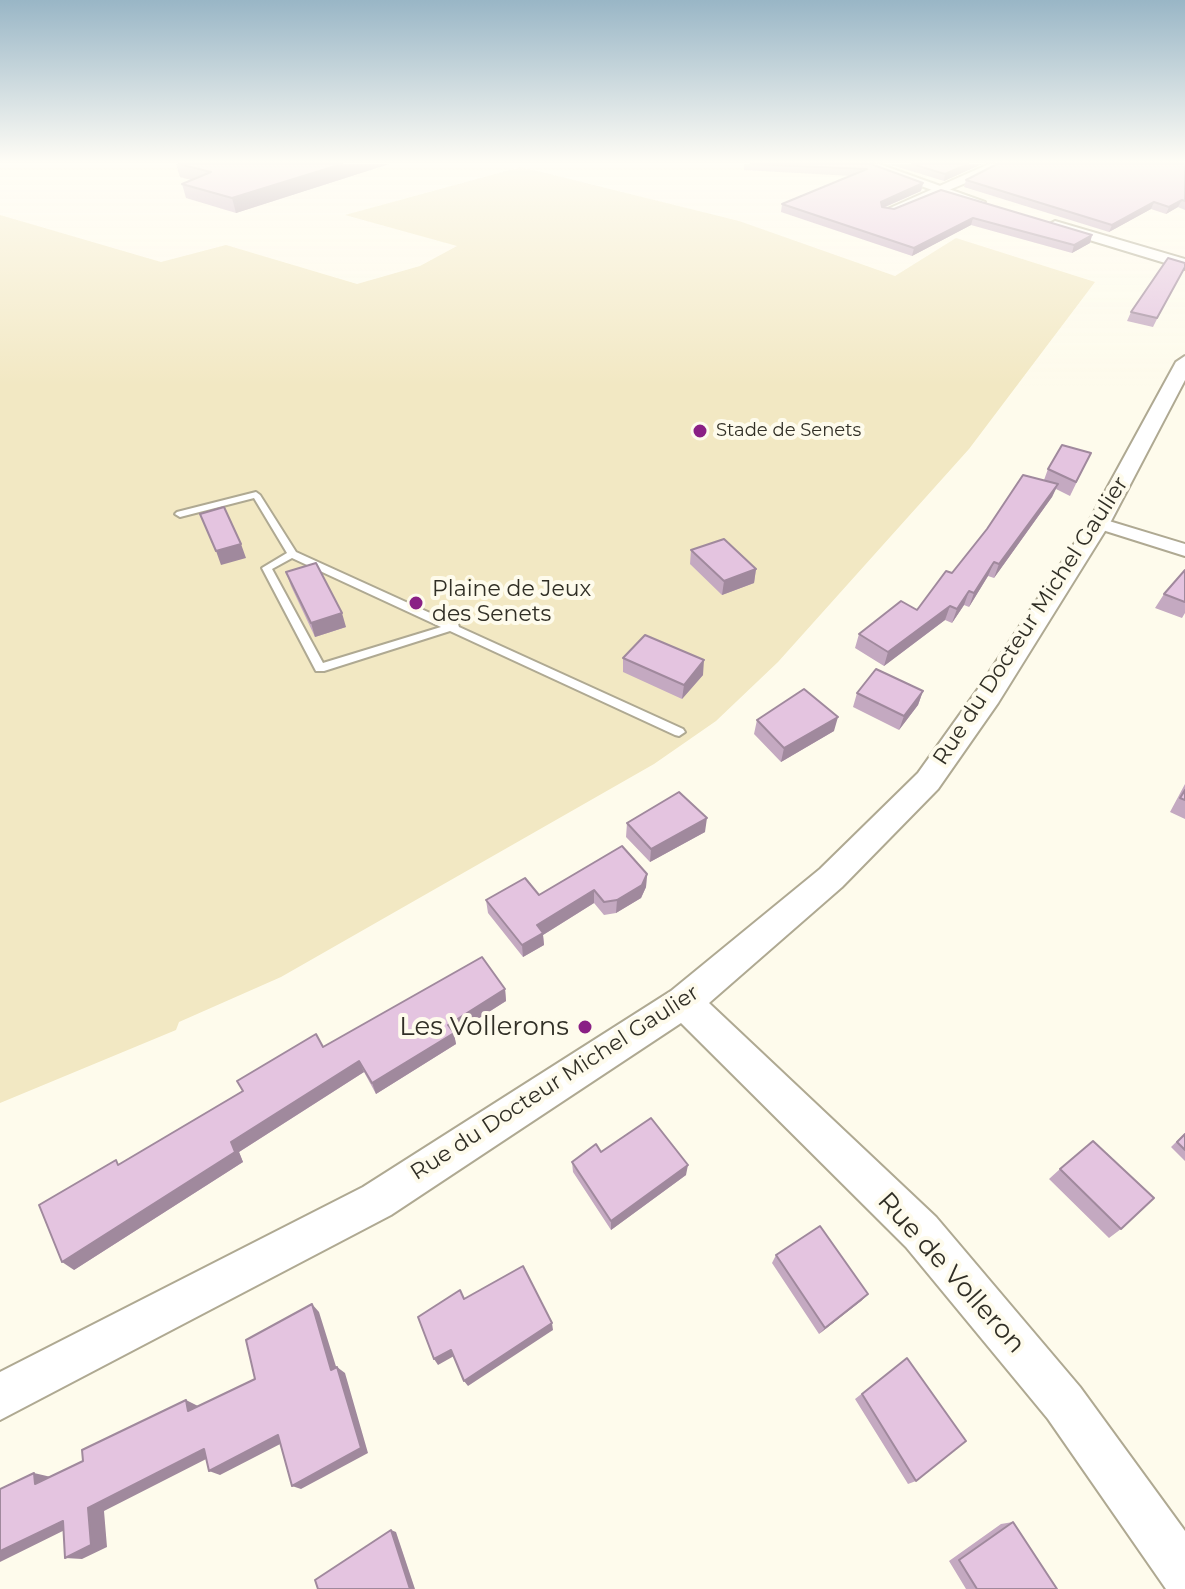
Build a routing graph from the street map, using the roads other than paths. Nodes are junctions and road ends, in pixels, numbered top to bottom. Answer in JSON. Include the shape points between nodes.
{"nodes":[{"id":1,"x":1099,"y":238,"type":"edge"},
{"id":2,"x":1185,"y":264,"type":"edge"},
{"id":3,"x":1185,"y":362,"type":"edge"},
{"id":4,"x":180,"y":514,"type":"dead end"},
{"id":5,"x":1099,"y":523,"type":"junction"},
{"id":6,"x":1185,"y":550,"type":"edge"},
{"id":7,"x":292,"y":554,"type":"junction"},
{"id":8,"x":454,"y":626,"type":"junction"},
{"id":9,"x":679,"y":732,"type":"dead end"},
{"id":10,"x":684,"y":1002,"type":"junction"},
{"id":11,"x":0,"y":1397,"type":"edge"},
{"id":12,"x":1185,"y":1573,"type":"edge"}],
"edges":[{"from":1,"to":2,"type":"street"},
{"from":3,"to":5,"type":"street","name":"Rue du Docteur Michel Gaulier"},
{"from":4,"to":7,"type":"lane","via":[[256,495]]},
{"from":5,"to":6,"type":"street"},
{"from":5,"to":10,"type":"street","name":"Rue du Docteur Michel Gaulier","via":[[928,781],[831,878]]},
{"from":7,"to":8,"type":"lane"},
{"from":7,"to":8,"type":"lane","via":[[267,568],[320,668]]},
{"from":8,"to":9,"type":"lane"},
{"from":10,"to":11,"type":"street","name":"Rue du Docteur Michel Gaulier","via":[[377,1201]]},
{"from":10,"to":12,"type":"street","name":"Rue de Volleron","via":[[921,1232],[1064,1403]]}]}
